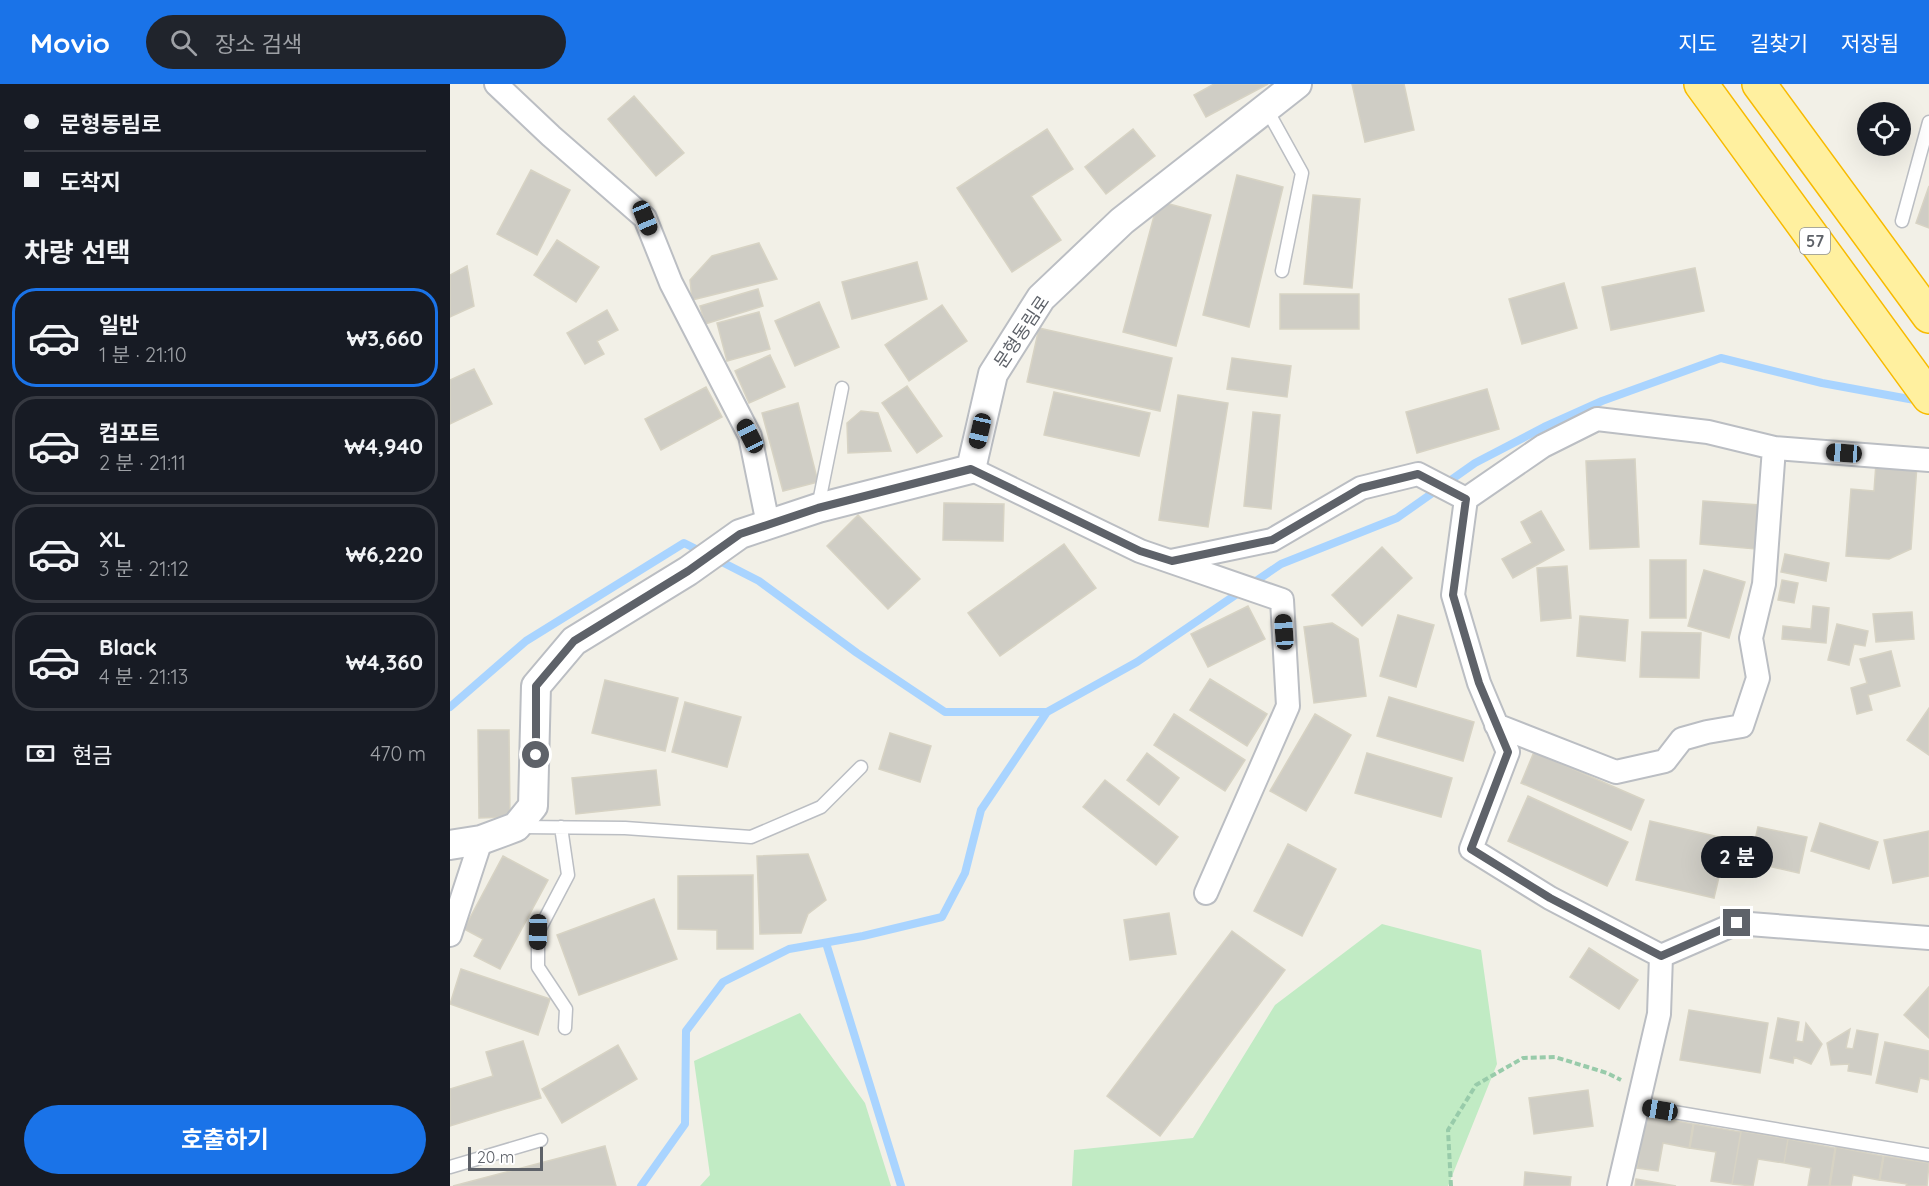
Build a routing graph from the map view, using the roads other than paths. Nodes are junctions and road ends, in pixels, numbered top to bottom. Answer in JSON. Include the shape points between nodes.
{"nodes":[{"id":1,"x":496,"y":84,"type":"edge"},
{"id":2,"x":1297,"y":84,"type":"edge"},
{"id":3,"x":1701,"y":84,"type":"edge"},
{"id":4,"x":1759,"y":84,"type":"edge"},
{"id":5,"x":1266,"y":108,"type":"junction"},
{"id":6,"x":1929,"y":122,"type":"edge"},
{"id":7,"x":1902,"y":221,"type":"dead end"},
{"id":8,"x":1282,"y":272,"type":"dead end"},
{"id":9,"x":1929,"y":316,"type":"edge"},
{"id":10,"x":842,"y":388,"type":"dead end"},
{"id":11,"x":1929,"y":397,"type":"edge"},
{"id":12,"x":1774,"y":448,"type":"junction"},
{"id":13,"x":1929,"y":460,"type":"edge"},
{"id":14,"x":971,"y":469,"type":"junction"},
{"id":15,"x":1462,"y":497,"type":"junction"},
{"id":16,"x":818,"y":508,"type":"junction"},
{"id":17,"x":768,"y":524,"type":"junction"},
{"id":18,"x":1172,"y":561,"type":"junction"},
{"id":19,"x":1496,"y":725,"type":"junction"},
{"id":20,"x":861,"y":767,"type":"dead end"},
{"id":21,"x":516,"y":827,"type":"junction"},
{"id":22,"x":561,"y":827,"type":"junction"},
{"id":23,"x":480,"y":840,"type":"junction"},
{"id":24,"x":450,"y":844,"type":"edge"},
{"id":25,"x":1206,"y":893,"type":"dead end"},
{"id":26,"x":450,"y":935,"type":"edge"},
{"id":27,"x":1929,"y":938,"type":"edge"},
{"id":28,"x":1661,"y":956,"type":"junction"},
{"id":29,"x":565,"y":1028,"type":"dead end"},
{"id":30,"x":1640,"y":1097,"type":"junction"},
{"id":31,"x":540,"y":1140,"type":"dead end"},
{"id":32,"x":1929,"y":1155,"type":"edge"},
{"id":33,"x":450,"y":1167,"type":"edge"},
{"id":34,"x":1619,"y":1186,"type":"edge"}],
"edges":[{"from":1,"to":17,"type":"street","via":[[645,218],[671,283],[750,436]]},
{"from":2,"to":5,"type":"street","name":"문형동림로"},
{"from":3,"to":11,"type":"highway","number":"57"},
{"from":4,"to":9,"type":"highway"},
{"from":5,"to":8,"type":"lane","via":[[1302,173]]},
{"from":5,"to":14,"type":"street","name":"문형동림로","via":[[1122,221],[1041,298],[993,374]]},
{"from":6,"to":7,"type":"lane"},
{"from":10,"to":16,"type":"lane"},
{"from":12,"to":13,"type":"street"},
{"from":12,"to":15,"type":"street","via":[[1707,432],[1597,419],[1543,446]]},
{"from":12,"to":19,"type":"street","via":[[1764,584],[1751,638],[1758,678],[1742,726],[1682,739],[1665,761],[1616,772]]},
{"from":14,"to":16,"type":"street"},
{"from":14,"to":18,"type":"street","via":[[1140,551]]},
{"from":15,"to":18,"type":"street","via":[[1418,474],[1361,488],[1272,540]]},
{"from":15,"to":19,"type":"street","via":[[1453,595]]},
{"from":16,"to":17,"type":"street"},
{"from":17,"to":21,"type":"street","via":[[740,534],[574,641],[536,686],[533,806]]},
{"from":18,"to":25,"type":"street","via":[[1282,600],[1288,706]]},
{"from":19,"to":28,"type":"street","via":[[1508,752],[1471,849],[1550,898]]},
{"from":20,"to":22,"type":"lane","via":[[821,807],[751,837]]},
{"from":21,"to":22,"type":"lane"},
{"from":21,"to":23,"type":"street"},
{"from":22,"to":29,"type":"lane","via":[[568,875],[538,932],[538,966],[566,1009]]},
{"from":23,"to":24,"type":"street"},
{"from":23,"to":26,"type":"street"},
{"from":27,"to":28,"type":"street","via":[[1737,923]]},
{"from":28,"to":30,"type":"street","via":[[1659,1014]]},
{"from":30,"to":32,"type":"lane"},
{"from":30,"to":34,"type":"street"},
{"from":31,"to":33,"type":"lane"}]}
